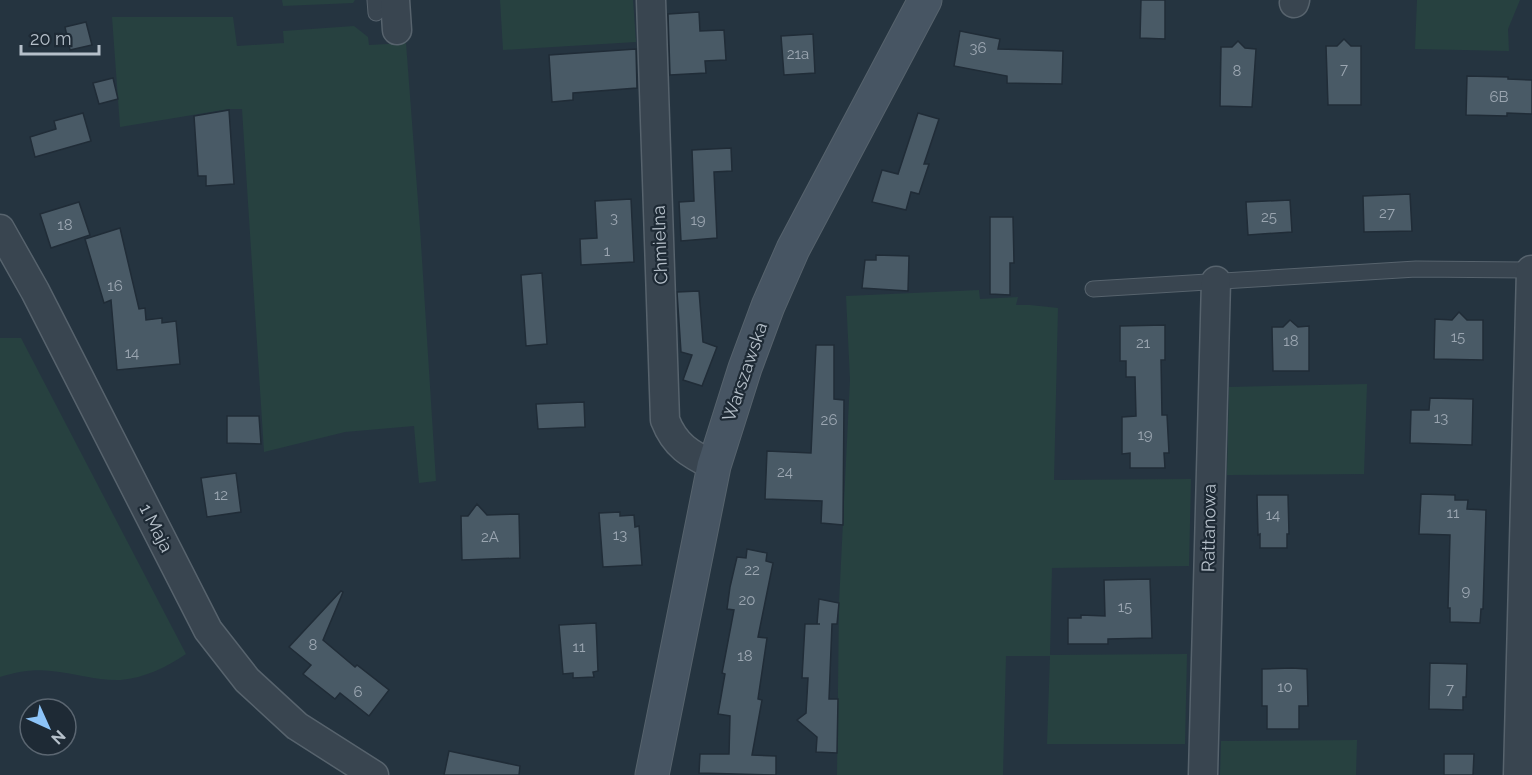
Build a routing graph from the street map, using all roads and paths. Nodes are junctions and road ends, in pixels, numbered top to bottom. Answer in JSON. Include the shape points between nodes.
{"nodes":[{"id":1,"x":651,"y":0,"type":"edge"},
{"id":2,"x":925,"y":0,"type":"edge"},
{"id":3,"x":0,"y":229,"type":"edge"},
{"id":4,"x":1532,"y":270,"type":"edge"},
{"id":5,"x":1215,"y":281,"type":"junction"},
{"id":6,"x":1093,"y":289,"type":"dead end"},
{"id":7,"x":714,"y":466,"type":"junction"},
{"id":8,"x":374,"y":775,"type":"edge"},
{"id":9,"x":652,"y":775,"type":"edge"},
{"id":10,"x":1203,"y":775,"type":"edge"},
{"id":11,"x":1518,"y":775,"type":"edge"}],
"edges":[{"from":1,"to":7,"type":"street","name":"Chmielna","via":[[665,420],[672,437],[692,455]]},
{"from":2,"to":7,"type":"main road","name":"Warszawska","via":[[793,249],[745,368]]},
{"from":3,"to":8,"type":"street","name":"1 Maja","via":[[208,630],[247,680],[297,726]]},
{"from":4,"to":5,"type":"lane","via":[[1416,269]]},
{"from":4,"to":11,"type":"street"},
{"from":5,"to":6,"type":"lane"},
{"from":5,"to":10,"type":"street","name":"Rattanowa"},
{"from":7,"to":9,"type":"main road","name":"Warszawska"}]}
